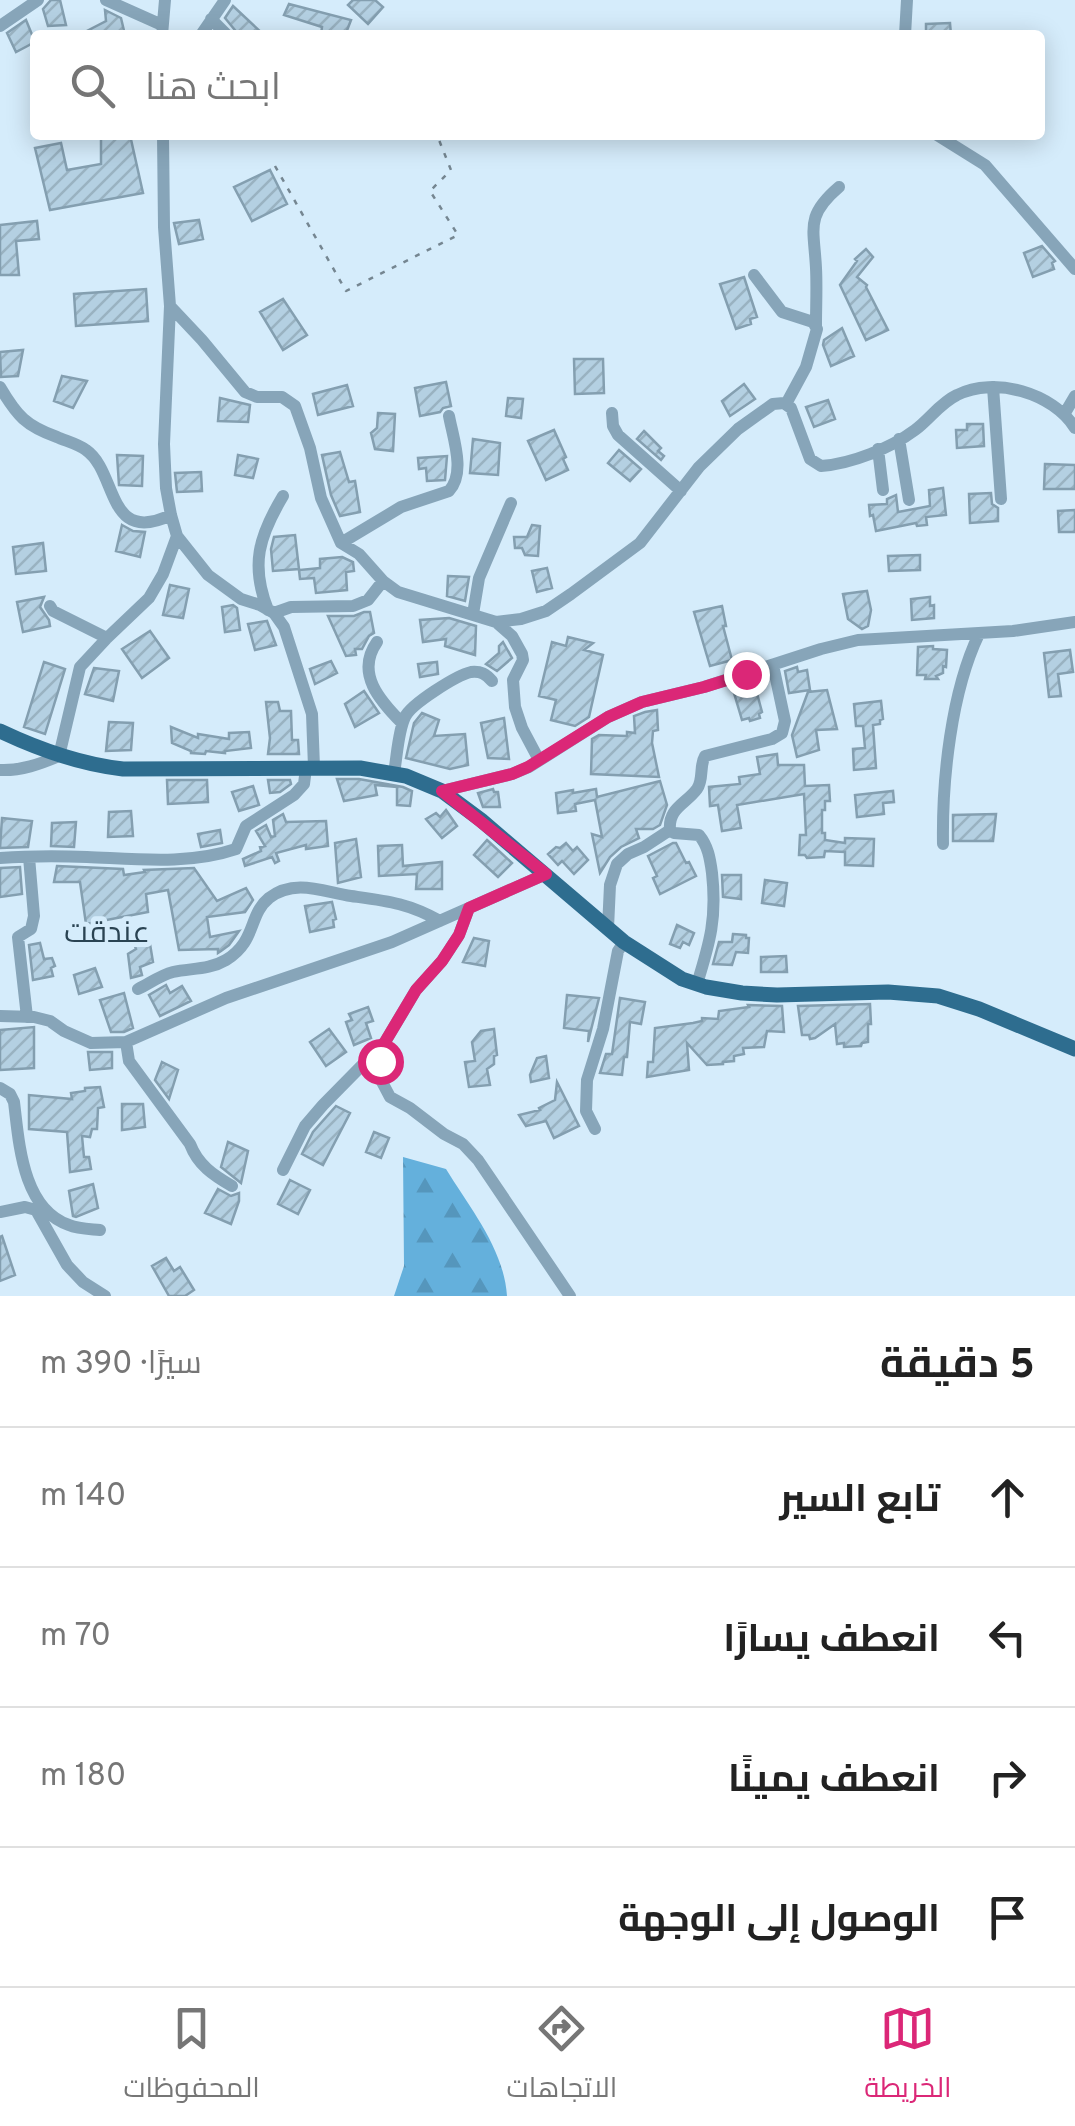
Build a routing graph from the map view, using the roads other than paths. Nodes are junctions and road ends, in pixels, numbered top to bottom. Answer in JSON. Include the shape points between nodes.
{"nodes":[{"id":1,"x":38,"y":0,"type":"edge"},
{"id":2,"x":106,"y":0,"type":"edge"},
{"id":3,"x":165,"y":0,"type":"edge"},
{"id":4,"x":225,"y":0,"type":"edge"},
{"id":5,"x":906,"y":0,"type":"edge"},
{"id":6,"x":211,"y":19,"type":"junction"},
{"id":7,"x":0,"y":26,"type":"edge"},
{"id":8,"x":162,"y":30,"type":"edge"},
{"id":9,"x":204,"y":30,"type":"edge"},
{"id":10,"x":222,"y":30,"type":"edge"},
{"id":11,"x":905,"y":30,"type":"edge"},
{"id":12,"x":162,"y":140,"type":"edge"},
{"id":13,"x":945,"y":140,"type":"edge"},
{"id":14,"x":839,"y":187,"type":"dead end"},
{"id":15,"x":1075,"y":269,"type":"edge"},
{"id":16,"x":754,"y":274,"type":"dead end"},
{"id":17,"x":170,"y":306,"type":"junction"},
{"id":18,"x":816,"y":325,"type":"junction"},
{"id":19,"x":0,"y":387,"type":"edge"},
{"id":20,"x":993,"y":387,"type":"junction"},
{"id":21,"x":786,"y":404,"type":"junction"},
{"id":22,"x":1071,"y":405,"type":"edge"},
{"id":23,"x":612,"y":413,"type":"dead end"},
{"id":24,"x":449,"y":416,"type":"dead end"},
{"id":25,"x":1075,"y":428,"type":"edge"},
{"id":26,"x":899,"y":439,"type":"junction"},
{"id":27,"x":878,"y":449,"type":"junction"},
{"id":28,"x":884,"y":490,"type":"dead end"},
{"id":29,"x":681,"y":492,"type":"junction"},
{"id":30,"x":283,"y":496,"type":"dead end"},
{"id":31,"x":1002,"y":499,"type":"dead end"},
{"id":32,"x":908,"y":500,"type":"dead end"},
{"id":33,"x":511,"y":503,"type":"dead end"},
{"id":34,"x":171,"y":516,"type":"junction"},
{"id":35,"x":177,"y":536,"type":"junction"},
{"id":36,"x":341,"y":543,"type":"junction"},
{"id":37,"x":383,"y":581,"type":"junction"},
{"id":38,"x":50,"y":606,"type":"dead end"},
{"id":39,"x":271,"y":612,"type":"junction"},
{"id":40,"x":474,"y":614,"type":"junction"},
{"id":41,"x":496,"y":622,"type":"junction"},
{"id":42,"x":1075,"y":622,"type":"edge"},
{"id":43,"x":979,"y":634,"type":"junction"},
{"id":44,"x":107,"y":638,"type":"junction"},
{"id":45,"x":377,"y":642,"type":"dead end"},
{"id":46,"x":773,"y":665,"type":"junction"},
{"id":47,"x":492,"y":681,"type":"dead end"},
{"id":48,"x":402,"y":723,"type":"junction"},
{"id":49,"x":0,"y":731,"type":"edge"},
{"id":50,"x":59,"y":756,"type":"junction"},
{"id":51,"x":539,"y":760,"type":"junction"},
{"id":52,"x":310,"y":768,"type":"junction"},
{"id":53,"x":0,"y":770,"type":"edge"},
{"id":54,"x":394,"y":773,"type":"junction"},
{"id":55,"x":442,"y":791,"type":"junction"},
{"id":56,"x":670,"y":830,"type":"junction"},
{"id":57,"x":943,"y":844,"type":"dead end"},
{"id":58,"x":29,"y":857,"type":"junction"},
{"id":59,"x":0,"y":858,"type":"edge"},
{"id":60,"x":546,"y":874,"type":"junction"},
{"id":61,"x":469,"y":908,"type":"junction"},
{"id":62,"x":440,"y":921,"type":"junction"},
{"id":63,"x":608,"y":928,"type":"junction"},
{"id":64,"x":624,"y":942,"type":"junction"},
{"id":65,"x":697,"y":984,"type":"junction"},
{"id":66,"x":138,"y":989,"type":"dead end"},
{"id":67,"x":0,"y":1016,"type":"edge"},
{"id":68,"x":27,"y":1016,"type":"junction"},
{"id":69,"x":126,"y":1042,"type":"junction"},
{"id":70,"x":385,"y":1042,"type":"junction"},
{"id":71,"x":1075,"y":1049,"type":"edge"},
{"id":72,"x":0,"y":1088,"type":"edge"},
{"id":73,"x":595,"y":1129,"type":"dead end"},
{"id":74,"x":283,"y":1170,"type":"dead end"},
{"id":75,"x":232,"y":1186,"type":"dead end"},
{"id":76,"x":0,"y":1212,"type":"edge"},
{"id":77,"x":100,"y":1230,"type":"dead end"},
{"id":78,"x":106,"y":1296,"type":"edge"},
{"id":79,"x":570,"y":1296,"type":"edge"}],
"edges":[{"from":1,"to":7,"type":"street"},
{"from":2,"to":8,"type":"street"},
{"from":3,"to":8,"type":"street"},
{"from":4,"to":6,"type":"street"},
{"from":5,"to":11,"type":"street"},
{"from":6,"to":9,"type":"street"},
{"from":6,"to":10,"type":"street"},
{"from":12,"to":17,"type":"street"},
{"from":13,"to":15,"type":"street","via":[[985,165]]},
{"from":14,"to":18,"type":"street","via":[[819,205],[812,224]]},
{"from":16,"to":18,"type":"street","via":[[782,312]]},
{"from":17,"to":34,"type":"street","via":[[164,444]]},
{"from":17,"to":36,"type":"street","via":[[245,392],[282,397],[295,406]]},
{"from":18,"to":21,"type":"street","via":[[813,350]]},
{"from":19,"to":34,"type":"street","via":[[32,428],[96,459],[116,506],[128,517],[156,522]]},
{"from":20,"to":22,"type":"street"},
{"from":20,"to":26,"type":"street","via":[[953,396]]},
{"from":20,"to":31,"type":"street"},
{"from":21,"to":27,"type":"street","via":[[816,465]]},
{"from":21,"to":29,"type":"street","via":[[770,406],[738,428]]},
{"from":22,"to":25,"type":"street"},
{"from":23,"to":29,"type":"street","via":[[618,435]]},
{"from":24,"to":36,"type":"street","via":[[454,486],[402,506]]},
{"from":26,"to":27,"type":"street"},
{"from":26,"to":32,"type":"street"},
{"from":27,"to":28,"type":"street"},
{"from":29,"to":41,"type":"street","via":[[640,543],[571,594],[546,611]]},
{"from":30,"to":39,"type":"street","via":[[259,553],[258,576]]},
{"from":33,"to":40,"type":"street","via":[[479,578]]},
{"from":34,"to":35,"type":"street"},
{"from":35,"to":39,"type":"street","via":[[208,575]]},
{"from":35,"to":44,"type":"street","via":[[157,587]]},
{"from":36,"to":37,"type":"street"},
{"from":37,"to":39,"type":"street","via":[[353,606]]},
{"from":37,"to":40,"type":"street","via":[[398,592]]},
{"from":38,"to":44,"type":"street"},
{"from":39,"to":52,"type":"street","via":[[284,626],[312,714]]},
{"from":40,"to":41,"type":"street"},
{"from":41,"to":51,"type":"street","via":[[522,654],[512,688],[515,707]]},
{"from":42,"to":43,"type":"street"},
{"from":43,"to":46,"type":"street","via":[[858,640]]},
{"from":43,"to":57,"type":"street","via":[[958,701],[942,797]]},
{"from":44,"to":50,"type":"street","via":[[77,676]]},
{"from":45,"to":48,"type":"street","via":[[367,667],[371,682]]},
{"from":46,"to":51,"type":"street","via":[[642,702]]},
{"from":46,"to":56,"type":"street","via":[[784,731],[705,756],[700,785],[675,810]]},
{"from":47,"to":48,"type":"street","via":[[467,673],[407,712]]},
{"from":48,"to":54,"type":"street"},
{"from":49,"to":50,"type":"main road"},
{"from":50,"to":52,"type":"main road","via":[[123,770]]},
{"from":50,"to":53,"type":"street"},
{"from":51,"to":55,"type":"street","via":[[512,774]]},
{"from":52,"to":54,"type":"main road"},
{"from":52,"to":58,"type":"street","via":[[294,795],[246,826],[236,850],[174,860]]},
{"from":54,"to":55,"type":"main road"},
{"from":55,"to":60,"type":"main road"},
{"from":56,"to":63,"type":"street","via":[[617,864]]},
{"from":56,"to":65,"type":"street","via":[[699,835],[711,865],[714,926]]},
{"from":58,"to":59,"type":"street"},
{"from":58,"to":68,"type":"street","via":[[34,916],[31,929],[18,937]]},
{"from":60,"to":61,"type":"street"},
{"from":60,"to":63,"type":"main road"},
{"from":61,"to":62,"type":"street"},
{"from":61,"to":70,"type":"street","via":[[459,935]]},
{"from":62,"to":66,"type":"street","via":[[399,902],[298,887],[267,900],[246,944],[225,960],[166,974]]},
{"from":62,"to":69,"type":"street","via":[[226,998]]},
{"from":63,"to":64,"type":"main road"},
{"from":64,"to":65,"type":"main road"},
{"from":64,"to":73,"type":"street","via":[[587,1080],[586,1111]]},
{"from":65,"to":71,"type":"main road","via":[[777,995],[938,996]]},
{"from":67,"to":68,"type":"street"},
{"from":68,"to":69,"type":"street","via":[[91,1043]]},
{"from":69,"to":75,"type":"street","via":[[129,1061],[196,1159]]},
{"from":70,"to":74,"type":"street","via":[[305,1126]]},
{"from":70,"to":79,"type":"street","via":[[380,1061],[390,1097],[478,1160]]},
{"from":72,"to":77,"type":"street","via":[[14,1102],[28,1184],[52,1217]]},
{"from":76,"to":78,"type":"street","via":[[36,1210],[67,1264]]}]}
